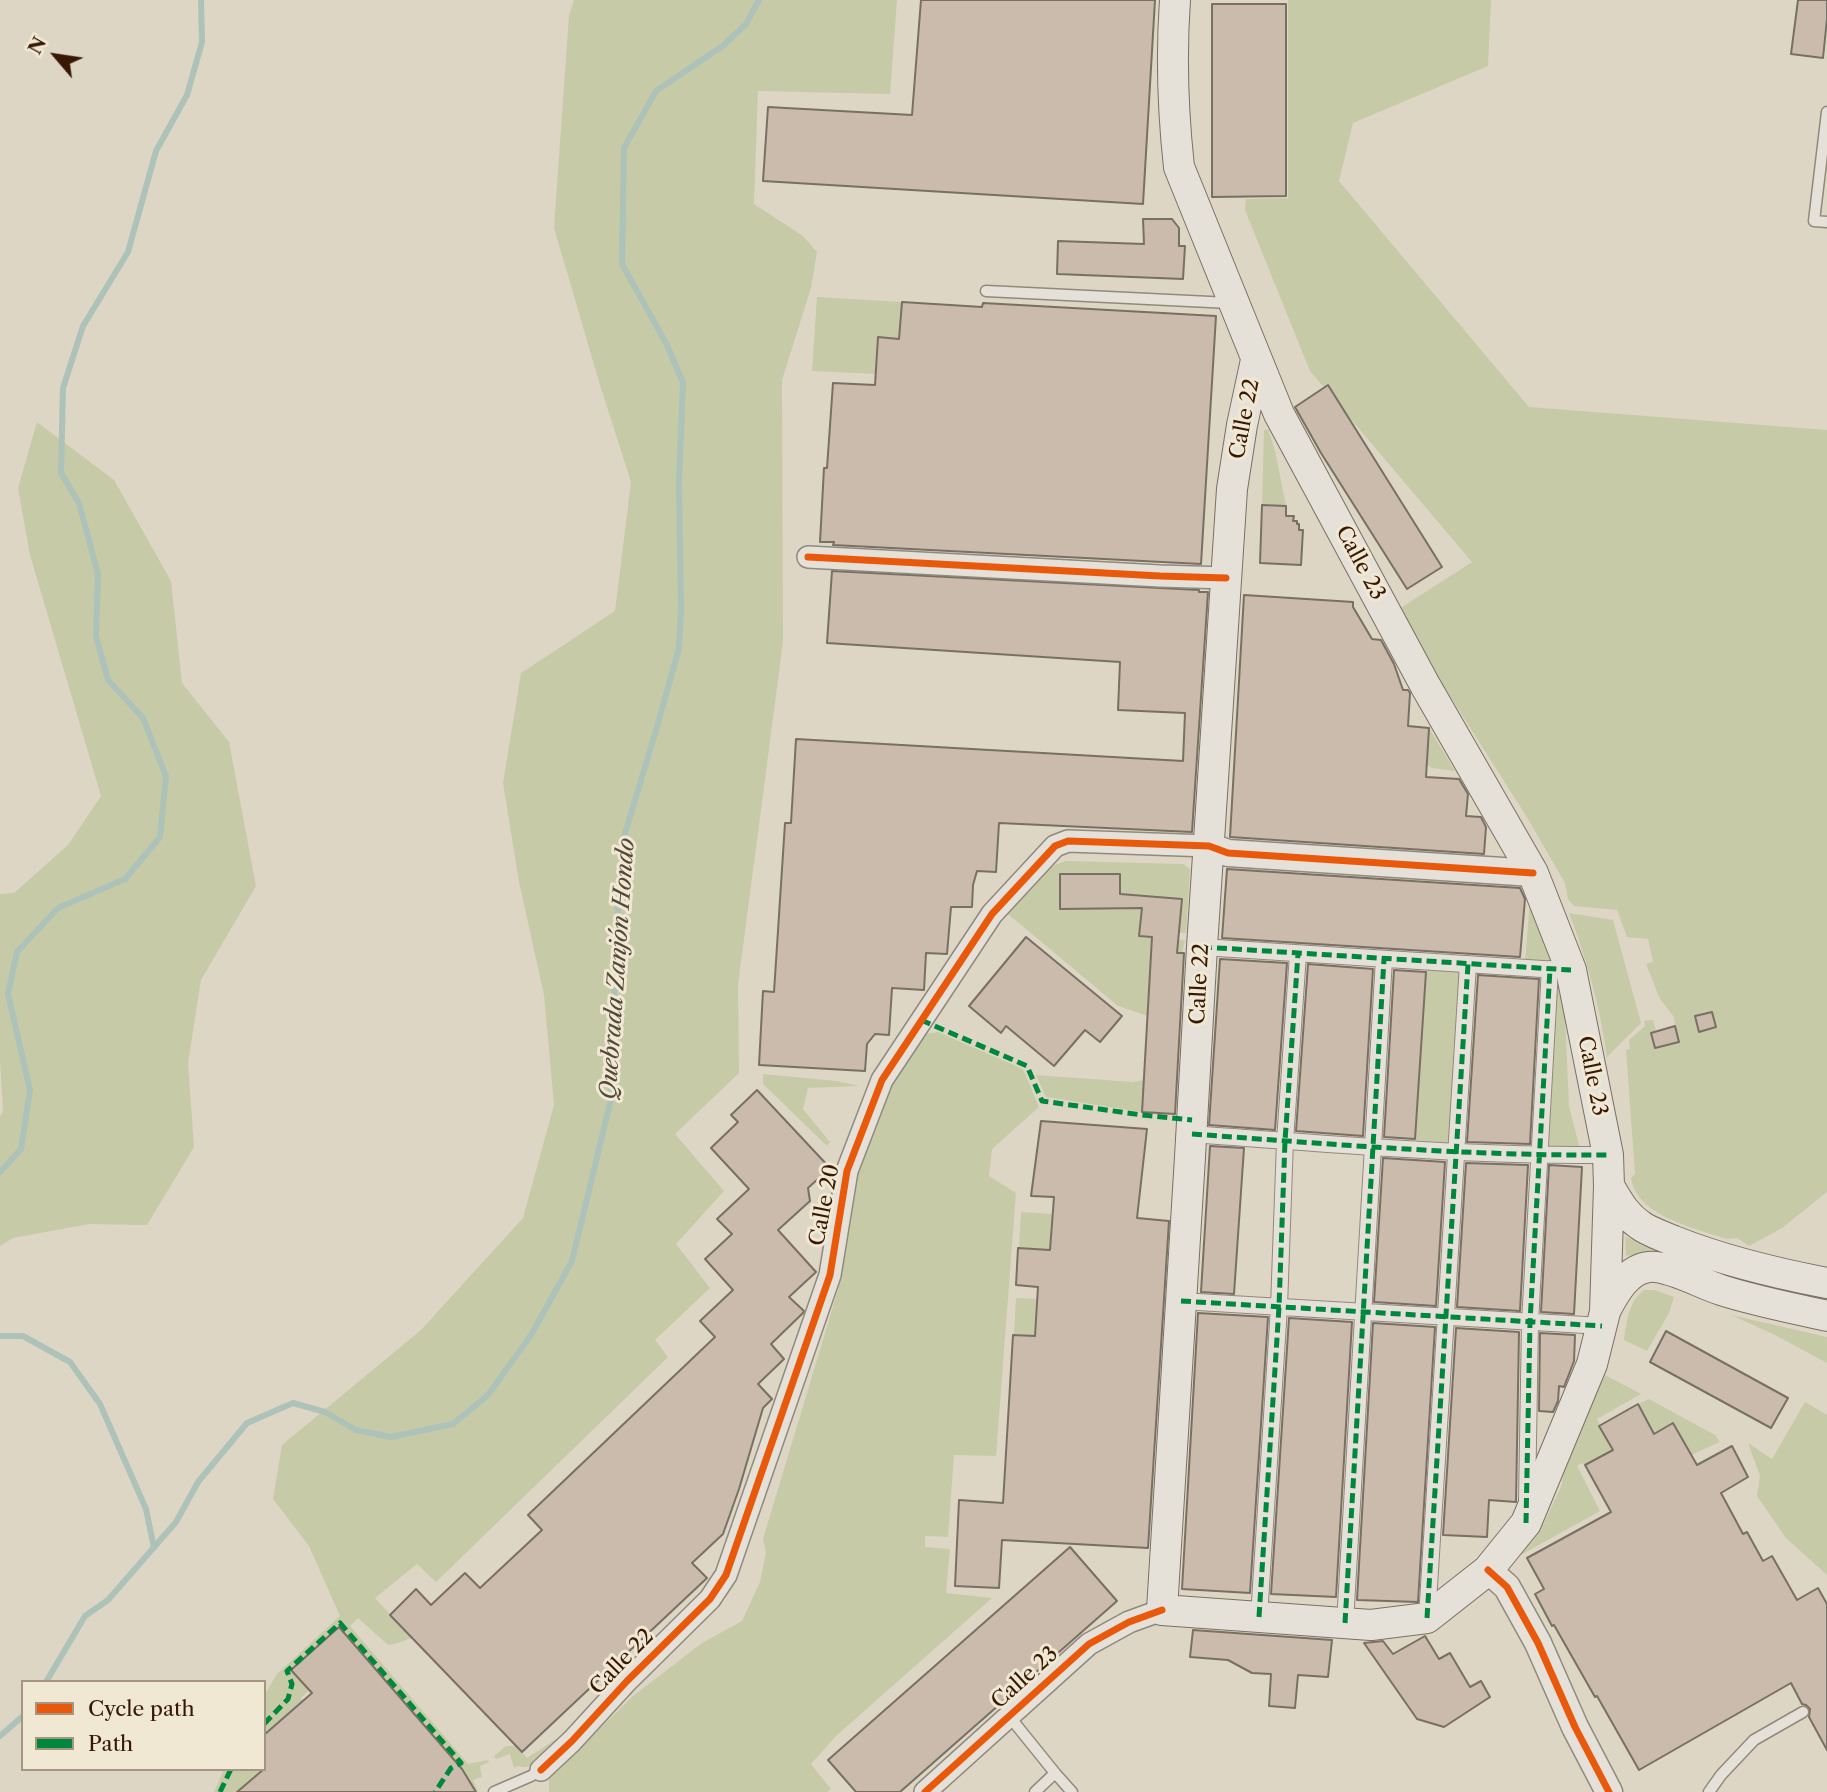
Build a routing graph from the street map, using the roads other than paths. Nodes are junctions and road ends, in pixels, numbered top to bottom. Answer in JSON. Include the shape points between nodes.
{"nodes":[{"id":1,"x":1175,"y":0,"type":"edge"},
{"id":2,"x":1827,"y":112,"type":"edge"},
{"id":3,"x":1827,"y":222,"type":"edge"},
{"id":4,"x":986,"y":291,"type":"dead end"},
{"id":5,"x":1233,"y":303,"type":"junction"},
{"id":6,"x":1256,"y":360,"type":"junction"},
{"id":7,"x":1279,"y":414,"type":"junction"},
{"id":8,"x":1242,"y":425,"type":"junction"},
{"id":9,"x":808,"y":557,"type":"dead end"},
{"id":10,"x":1226,"y":578,"type":"junction"},
{"id":11,"x":1209,"y":846,"type":"junction"},
{"id":12,"x":1533,"y":873,"type":"junction"},
{"id":13,"x":1202,"y":947,"type":"junction"},
{"id":14,"x":1298,"y":954,"type":"junction"},
{"id":15,"x":1384,"y":959,"type":"junction"},
{"id":16,"x":1468,"y":964,"type":"junction"},
{"id":17,"x":1561,"y":970,"type":"junction"},
{"id":18,"x":1192,"y":1134,"type":"junction"},
{"id":19,"x":1285,"y":1140,"type":"junction"},
{"id":20,"x":1374,"y":1146,"type":"junction"},
{"id":21,"x":1456,"y":1151,"type":"junction"},
{"id":22,"x":1540,"y":1156,"type":"junction"},
{"id":23,"x":1608,"y":1156,"type":"junction"},
{"id":24,"x":1609,"y":1186,"type":"junction"},
{"id":25,"x":1827,"y":1283,"type":"edge"},
{"id":26,"x":1181,"y":1301,"type":"junction"},
{"id":27,"x":1279,"y":1307,"type":"junction"},
{"id":28,"x":1364,"y":1312,"type":"junction"},
{"id":29,"x":1827,"y":1316,"type":"edge"},
{"id":30,"x":1446,"y":1317,"type":"junction"},
{"id":31,"x":1604,"y":1319,"type":"junction"},
{"id":32,"x":1530,"y":1322,"type":"junction"},
{"id":33,"x":1526,"y":1522,"type":"junction"},
{"id":34,"x":1488,"y":1570,"type":"junction"},
{"id":35,"x":726,"y":1575,"type":"joint"},
{"id":36,"x":1162,"y":1610,"type":"junction"},
{"id":37,"x":1259,"y":1617,"type":"junction"},
{"id":38,"x":1427,"y":1618,"type":"junction"},
{"id":39,"x":1345,"y":1623,"type":"junction"},
{"id":40,"x":1803,"y":1712,"type":"dead end"},
{"id":41,"x":1009,"y":1716,"type":"junction"},
{"id":42,"x":541,"y":1770,"type":"joint"},
{"id":43,"x":1055,"y":1773,"type":"junction"},
{"id":44,"x":494,"y":1792,"type":"edge"},
{"id":45,"x":925,"y":1792,"type":"edge"},
{"id":46,"x":1035,"y":1792,"type":"edge"},
{"id":47,"x":1072,"y":1792,"type":"edge"},
{"id":48,"x":1609,"y":1792,"type":"edge"},
{"id":49,"x":1709,"y":1792,"type":"edge"}],
"edges":[{"from":1,"to":5,"type":"main road","name":"Calle 23","via":[[1173,87],[1179,167]]},
{"from":2,"to":3,"type":"lane","via":[[1814,221]]},
{"from":4,"to":5,"type":"lane"},
{"from":5,"to":6,"type":"main road","name":"Calle 23"},
{"from":6,"to":7,"type":"main road","name":"Calle 23"},
{"from":6,"to":8,"type":"main road","name":"Calle 22"},
{"from":7,"to":8,"type":"main road","via":[[1266,411]]},
{"from":7,"to":12,"type":"main road","name":"Calle 23"},
{"from":8,"to":10,"type":"main road","name":"Calle 22"},
{"from":9,"to":10,"type":"street"},
{"from":10,"to":11,"type":"main road","name":"Calle 22"},
{"from":11,"to":12,"type":"street","via":[[1227,853]]},
{"from":11,"to":13,"type":"main road","name":"Calle 22"},
{"from":11,"to":35,"type":"street","name":"Calle 20","via":[[1068,841],[1055,846],[992,914],[882,1080],[847,1171],[830,1275]]},
{"from":12,"to":17,"type":"main road","name":"Calle 23"},
{"from":13,"to":14,"type":"street"},
{"from":13,"to":18,"type":"main road","name":"Calle 22"},
{"from":14,"to":15,"type":"street"},
{"from":14,"to":19,"type":"street"},
{"from":15,"to":16,"type":"street"},
{"from":15,"to":20,"type":"street"},
{"from":16,"to":17,"type":"street"},
{"from":16,"to":21,"type":"street"},
{"from":17,"to":22,"type":"street"},
{"from":17,"to":23,"type":"main road","name":"Calle 23"},
{"from":18,"to":19,"type":"street"},
{"from":18,"to":26,"type":"main road","name":"Calle 22"},
{"from":19,"to":20,"type":"street"},
{"from":19,"to":27,"type":"street"},
{"from":20,"to":21,"type":"street"},
{"from":20,"to":28,"type":"street"},
{"from":21,"to":22,"type":"street"},
{"from":21,"to":30,"type":"street"},
{"from":22,"to":23,"type":"street"},
{"from":22,"to":32,"type":"street"},
{"from":23,"to":24,"type":"main road","name":"Calle 23"},
{"from":24,"to":25,"type":"main road","via":[[1623,1210],[1640,1225],[1668,1238],[1756,1268]]},
{"from":24,"to":31,"type":"main road","name":"Calle 23"},
{"from":26,"to":27,"type":"street"},
{"from":26,"to":36,"type":"main road","name":"Calle 22"},
{"from":27,"to":28,"type":"street"},
{"from":27,"to":37,"type":"street"},
{"from":28,"to":30,"type":"street"},
{"from":28,"to":39,"type":"street"},
{"from":29,"to":31,"type":"main road","via":[[1649,1266],[1623,1281]]},
{"from":30,"to":32,"type":"street"},
{"from":30,"to":38,"type":"street"},
{"from":31,"to":32,"type":"street"},
{"from":31,"to":33,"type":"main road","name":"Calle 23","via":[[1592,1364]]},
{"from":32,"to":33,"type":"street"},
{"from":33,"to":34,"type":"main road","name":"Calle 23"},
{"from":34,"to":38,"type":"main road","name":"Calle 23"},
{"from":34,"to":48,"type":"street","via":[[1507,1587],[1538,1643]]},
{"from":35,"to":42,"type":"street","name":"Calle 22","via":[[710,1599]]},
{"from":36,"to":37,"type":"main road","name":"Calle 23"},
{"from":36,"to":41,"type":"street","name":"Calle 23","via":[[1089,1644]]},
{"from":37,"to":39,"type":"main road","name":"Calle 23"},
{"from":38,"to":39,"type":"main road","name":"Calle 23","via":[[1371,1625]]},
{"from":40,"to":49,"type":"lane","via":[[1754,1740]]},
{"from":41,"to":43,"type":"lane"},
{"from":41,"to":45,"type":"street","name":"Calle 23"},
{"from":42,"to":44,"type":"lane","name":"Calle 22"},
{"from":43,"to":46,"type":"lane"},
{"from":43,"to":47,"type":"lane"}]}
